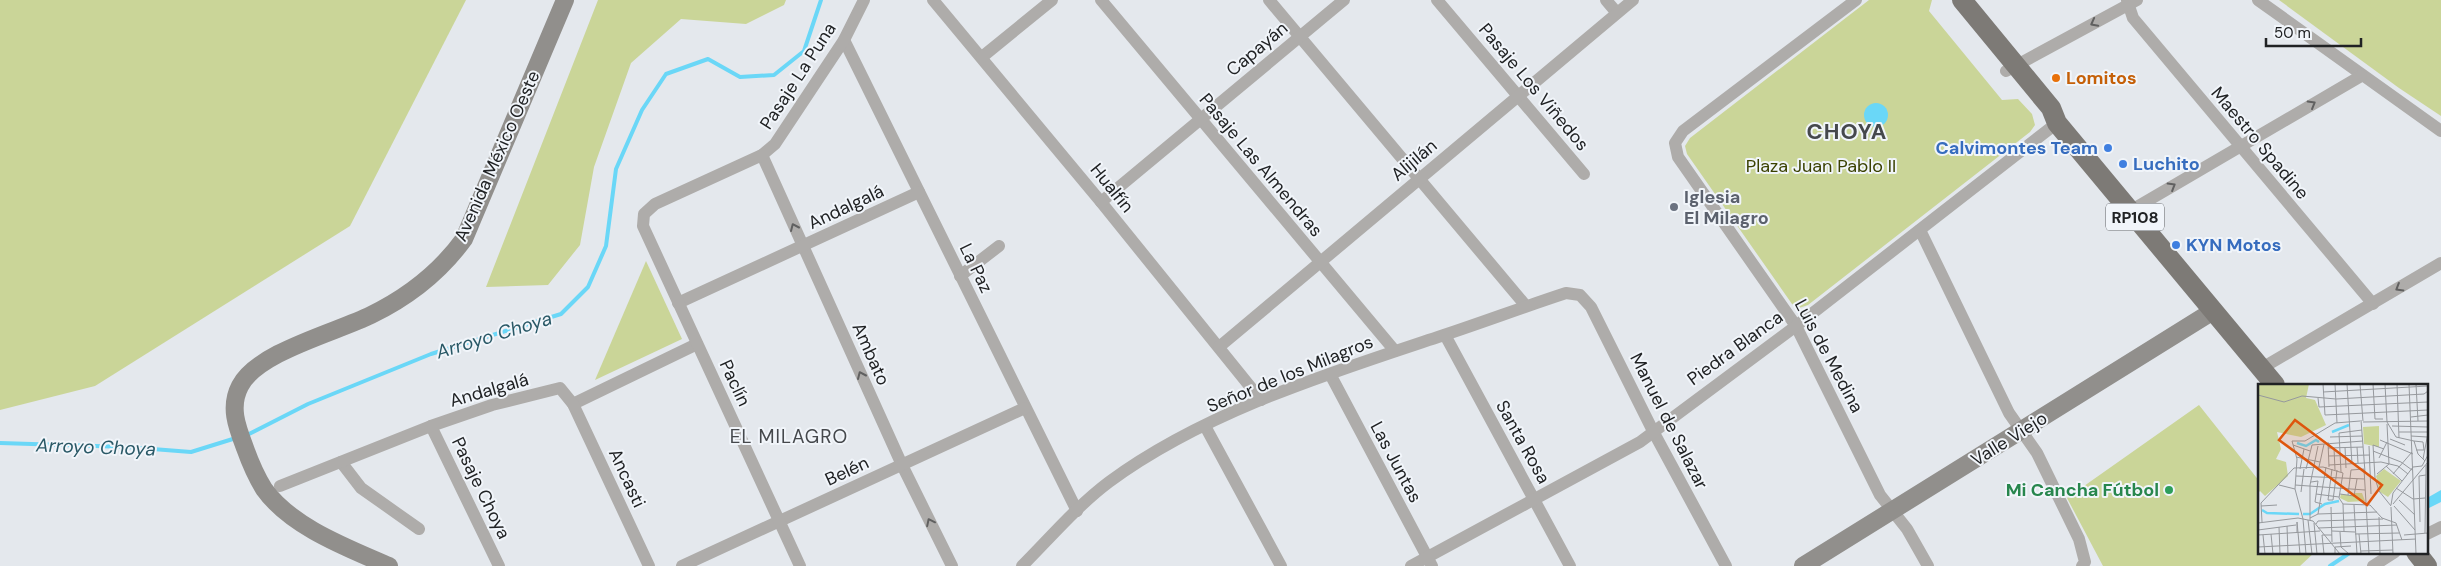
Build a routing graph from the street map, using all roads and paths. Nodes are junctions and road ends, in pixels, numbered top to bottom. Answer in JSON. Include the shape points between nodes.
{"nodes":[{"id":1,"x":565,"y":0,"type":"edge"},
{"id":2,"x":864,"y":0,"type":"edge"},
{"id":3,"x":933,"y":0,"type":"edge"},
{"id":4,"x":1052,"y":0,"type":"edge"},
{"id":5,"x":1100,"y":0,"type":"edge"},
{"id":6,"x":1269,"y":0,"type":"edge"},
{"id":7,"x":1344,"y":0,"type":"edge"},
{"id":8,"x":1437,"y":0,"type":"edge"},
{"id":9,"x":1606,"y":0,"type":"edge"},
{"id":10,"x":1633,"y":0,"type":"edge"},
{"id":11,"x":1856,"y":0,"type":"edge"},
{"id":12,"x":1948,"y":0,"type":"edge"},
{"id":13,"x":1962,"y":0,"type":"edge"},
{"id":14,"x":2258,"y":0,"type":"edge"},
{"id":15,"x":2131,"y":2,"type":"edge"},
{"id":16,"x":1617,"y":13,"type":"junction"},
{"id":17,"x":1300,"y":37,"type":"junction"},
{"id":18,"x":844,"y":40,"type":"junction"},
{"id":19,"x":982,"y":57,"type":"junction"},
{"id":20,"x":2011,"y":68,"type":"junction"},
{"id":21,"x":2361,"y":76,"type":"junction"},
{"id":22,"x":1518,"y":96,"type":"junction"},
{"id":23,"x":1201,"y":120,"type":"junction"},
{"id":24,"x":2057,"y":123,"type":"junction"},
{"id":25,"x":2441,"y":131,"type":"edge"},
{"id":26,"x":2239,"y":145,"type":"junction"},
{"id":27,"x":762,"y":155,"type":"junction"},
{"id":28,"x":1584,"y":174,"type":"dead end"},
{"id":29,"x":1419,"y":179,"type":"junction"},
{"id":30,"x":919,"y":192,"type":"junction"},
{"id":31,"x":1101,"y":202,"type":"junction"},
{"id":32,"x":2130,"y":211,"type":"junction"},
{"id":33,"x":644,"y":214,"type":"joint"},
{"id":34,"x":1920,"y":230,"type":"junction"},
{"id":35,"x":803,"y":246,"type":"junction"},
{"id":36,"x":999,"y":246,"type":"dead end"},
{"id":37,"x":1319,"y":263,"type":"junction"},
{"id":38,"x":2441,"y":263,"type":"edge"},
{"id":39,"x":960,"y":276,"type":"junction"},
{"id":40,"x":1580,"y":295,"type":"joint"},
{"id":41,"x":678,"y":303,"type":"junction"},
{"id":42,"x":2373,"y":304,"type":"junction"},
{"id":43,"x":1526,"y":306,"type":"junction"},
{"id":44,"x":2213,"y":311,"type":"junction"},
{"id":45,"x":1796,"y":326,"type":"junction"},
{"id":46,"x":1445,"y":335,"type":"junction"},
{"id":47,"x":697,"y":344,"type":"junction"},
{"id":48,"x":1219,"y":347,"type":"junction"},
{"id":49,"x":1395,"y":351,"type":"junction"},
{"id":50,"x":2262,"y":368,"type":"junction"},
{"id":51,"x":1330,"y":374,"type":"junction"},
{"id":52,"x":2274,"y":384,"type":"edge"},
{"id":53,"x":1261,"y":400,"type":"junction"},
{"id":54,"x":573,"y":404,"type":"junction"},
{"id":55,"x":1026,"y":408,"type":"junction"},
{"id":56,"x":431,"y":426,"type":"junction"},
{"id":57,"x":1205,"y":426,"type":"junction"},
{"id":58,"x":1653,"y":431,"type":"junction"},
{"id":59,"x":2022,"y":432,"type":"junction"},
{"id":60,"x":341,"y":462,"type":"junction"},
{"id":61,"x":902,"y":464,"type":"junction"},
{"id":62,"x":280,"y":486,"type":"dead end"},
{"id":63,"x":1535,"y":500,"type":"junction"},
{"id":64,"x":1077,"y":511,"type":"junction"},
{"id":65,"x":1891,"y":511,"type":"junction"},
{"id":66,"x":780,"y":521,"type":"junction"},
{"id":67,"x":2441,"y":526,"type":"edge"},
{"id":68,"x":419,"y":528,"type":"dead end"},
{"id":69,"x":2428,"y":533,"type":"edge"},
{"id":70,"x":2392,"y":554,"type":"edge"},
{"id":71,"x":2418,"y":554,"type":"edge"},
{"id":72,"x":1430,"y":562,"type":"edge"},
{"id":73,"x":2083,"y":564,"type":"edge"},
{"id":74,"x":388,"y":566,"type":"edge"},
{"id":75,"x":499,"y":566,"type":"edge"},
{"id":76,"x":649,"y":566,"type":"edge"},
{"id":77,"x":682,"y":566,"type":"edge"},
{"id":78,"x":800,"y":566,"type":"edge"},
{"id":79,"x":952,"y":566,"type":"edge"},
{"id":80,"x":1022,"y":566,"type":"edge"},
{"id":81,"x":1281,"y":566,"type":"edge"},
{"id":82,"x":1411,"y":566,"type":"edge"},
{"id":83,"x":1570,"y":566,"type":"edge"},
{"id":84,"x":1726,"y":566,"type":"edge"},
{"id":85,"x":1803,"y":566,"type":"edge"},
{"id":86,"x":1928,"y":566,"type":"edge"},
{"id":87,"x":2373,"y":566,"type":"edge"},
{"id":88,"x":2427,"y":566,"type":"edge"}],
"edges":[{"from":1,"to":74,"type":"main road","name":"Avenida México Oeste","via":[[464,239],[446,262],[402,298],[371,316],[278,354],[248,374],[240,385],[234,410],[236,425],[264,489],[287,512],[321,534]]},
{"from":2,"to":18,"type":"street","name":"Pasaje La Puna"},
{"from":3,"to":19,"type":"street","name":"Hualfín"},
{"from":4,"to":19,"type":"street"},
{"from":5,"to":23,"type":"street","name":"Pasaje Las Almendras"},
{"from":6,"to":17,"type":"street"},
{"from":7,"to":17,"type":"street","name":"Capayán"},
{"from":8,"to":22,"type":"street","name":"Pasaje Los Viñedos"},
{"from":9,"to":16,"type":"street"},
{"from":10,"to":16,"type":"street","name":"Alijilán"},
{"from":11,"to":45,"type":"street","name":"Luis de Medina","via":[[1683,131],[1675,143],[1678,157]]},
{"from":12,"to":20,"type":"main road","number":"RP108"},
{"from":13,"to":20,"type":"main road","number":"RP108"},
{"from":14,"to":21,"type":"street"},
{"from":15,"to":20,"type":"street","one_way":true},
{"from":15,"to":26,"type":"street","name":"Maestro Spadine","via":[[2133,18]]},
{"from":16,"to":22,"type":"street","name":"Alijilán"},
{"from":17,"to":23,"type":"street","name":"Capayán"},
{"from":17,"to":29,"type":"street"},
{"from":18,"to":27,"type":"street","name":"Pasaje La Puna","via":[[775,144]]},
{"from":18,"to":30,"type":"street","name":"La Paz"},
{"from":19,"to":31,"type":"street","name":"Hualfín"},
{"from":20,"to":24,"type":"main road","number":"RP108","via":[[2051,108]]},
{"from":21,"to":25,"type":"street"},
{"from":26,"to":21,"type":"street","one_way":true},
{"from":22,"to":28,"type":"street","name":"Pasaje Los Viñedos"},
{"from":22,"to":29,"type":"street","name":"Alijilán"},
{"from":23,"to":31,"type":"street","name":"Capayán"},
{"from":23,"to":37,"type":"street","name":"Pasaje Las Almendras"},
{"from":24,"to":32,"type":"main road","number":"RP108"},
{"from":24,"to":34,"type":"street","name":"Piedra Blanca"},
{"from":32,"to":26,"type":"street","one_way":true},
{"from":26,"to":42,"type":"street","name":"Maestro Spadine"},
{"from":27,"to":33,"type":"street","name":"Pasaje La Puna","via":[[655,204]]},
{"from":35,"to":27,"type":"street","name":"Ambato","one_way":true},
{"from":29,"to":37,"type":"street","name":"Alijilán"},
{"from":29,"to":43,"type":"street"},
{"from":30,"to":35,"type":"street","name":"Andalgalá"},
{"from":30,"to":39,"type":"street","name":"La Paz"},
{"from":31,"to":48,"type":"street","name":"Hualfín"},
{"from":32,"to":44,"type":"main road","number":"RP108"},
{"from":33,"to":41,"type":"street","name":"Paclín","via":[[643,226]]},
{"from":34,"to":45,"type":"street","name":"Piedra Blanca"},
{"from":34,"to":59,"type":"street","via":[[2009,412]]},
{"from":35,"to":41,"type":"street","name":"Andalgalá"},
{"from":61,"to":35,"type":"street","name":"Ambato","one_way":true},
{"from":36,"to":39,"type":"street"},
{"from":37,"to":48,"type":"street","name":"Alijilán"},
{"from":37,"to":49,"type":"street","name":"Pasaje Las Almendras"},
{"from":38,"to":42,"type":"street","one_way":true},
{"from":39,"to":55,"type":"street","name":"La Paz"},
{"from":40,"to":43,"type":"street","name":"Señor de los Milagros","via":[[1566,293]]},
{"from":40,"to":58,"type":"street","name":"Manuel de Salazar","via":[[1591,307]]},
{"from":41,"to":47,"type":"street","name":"Paclín"},
{"from":42,"to":50,"type":"street"},
{"from":43,"to":46,"type":"street","name":"Señor de los Milagros"},
{"from":44,"to":50,"type":"main road","number":"RP108"},
{"from":44,"to":59,"type":"main road","name":"Valle Viejo"},
{"from":45,"to":58,"type":"street","name":"Piedra Blanca"},
{"from":45,"to":65,"type":"street","name":"Luis de Medina"},
{"from":46,"to":49,"type":"street","name":"Señor de los Milagros"},
{"from":46,"to":63,"type":"street","name":"Santa Rosa"},
{"from":47,"to":54,"type":"street"},
{"from":47,"to":66,"type":"street","name":"Paclín"},
{"from":48,"to":53,"type":"street","name":"Hualfín"},
{"from":49,"to":51,"type":"street","name":"Señor de los Milagros"},
{"from":50,"to":52,"type":"main road","number":"RP108"},
{"from":51,"to":53,"type":"street","name":"Señor de los Milagros"},
{"from":51,"to":72,"type":"street","name":"Las Juntas"},
{"from":53,"to":57,"type":"street","name":"Señor de los Milagros"},
{"from":54,"to":56,"type":"street","name":"Andalgalá","via":[[560,388],[492,405]]},
{"from":54,"to":76,"type":"street","name":"Ancasti"},
{"from":55,"to":61,"type":"street","name":"Belén"},
{"from":55,"to":64,"type":"street","name":"La Paz"},
{"from":56,"to":60,"type":"street","name":"Andalgalá"},
{"from":56,"to":75,"type":"street","name":"Pasaje Choya"},
{"from":57,"to":64,"type":"street","name":"Señor de los Milagros","via":[[1140,461],[1108,483]]},
{"from":57,"to":81,"type":"street"},
{"from":58,"to":63,"type":"street","name":"Piedra Blanca","via":[[1640,442]]},
{"from":58,"to":84,"type":"street","name":"Manuel de Salazar"},
{"from":59,"to":65,"type":"main road","name":"Valle Viejo"},
{"from":59,"to":73,"type":"street","via":[[2037,452],[2079,539]]},
{"from":60,"to":62,"type":"street","name":"Andalgalá"},
{"from":60,"to":68,"type":"street","via":[[361,488]]},
{"from":61,"to":66,"type":"street","name":"Belén"},
{"from":79,"to":61,"type":"street","name":"Ambato","one_way":true},
{"from":63,"to":72,"type":"street","name":"Piedra Blanca"},
{"from":63,"to":83,"type":"street","name":"Santa Rosa"},
{"from":64,"to":80,"type":"street","name":"Señor de los Milagros"},
{"from":65,"to":85,"type":"main road","name":"Valle Viejo"},
{"from":65,"to":86,"type":"street","name":"Luis de Medina","via":[[1907,529]]},
{"from":66,"to":77,"type":"street","name":"Belén"},
{"from":66,"to":78,"type":"street","name":"Paclín"},
{"from":67,"to":69,"type":"street"},
{"from":70,"to":87,"type":"street"},
{"from":71,"to":88,"type":"main road"},
{"from":72,"to":82,"type":"street","name":"Piedra Blanca"}]}
